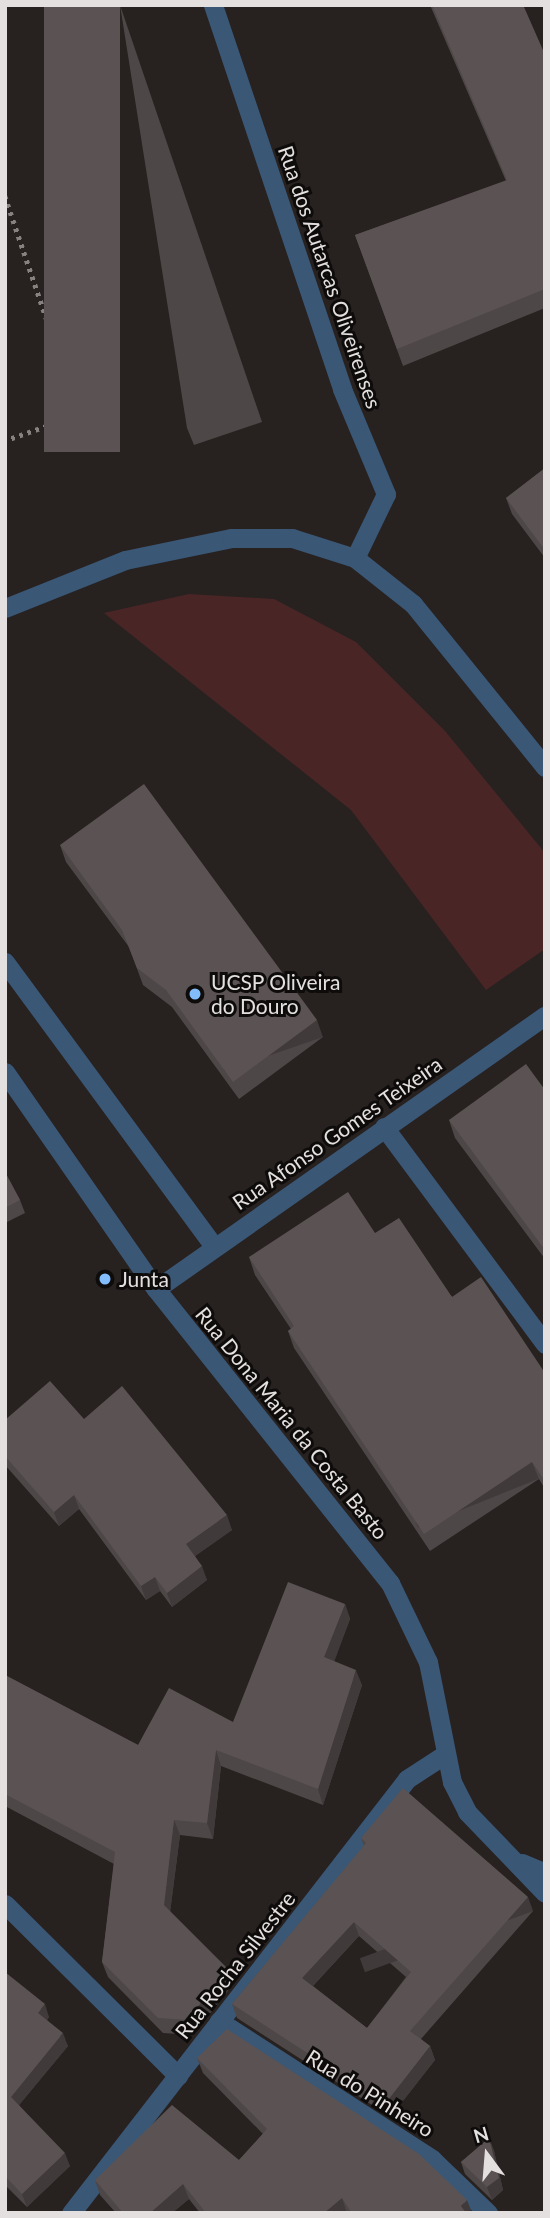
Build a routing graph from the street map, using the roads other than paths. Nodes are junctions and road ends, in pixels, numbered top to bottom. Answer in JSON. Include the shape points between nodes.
{"nodes":[{"id":1,"x":212,"y":5,"type":"edge"},
{"id":2,"x":355,"y":558,"type":"junction"},
{"id":3,"x":5,"y":608,"type":"edge"},
{"id":4,"x":545,"y":767,"type":"edge"},
{"id":5,"x":5,"y":962,"type":"edge"},
{"id":6,"x":545,"y":1016,"type":"edge"},
{"id":7,"x":5,"y":1072,"type":"edge"},
{"id":8,"x":384,"y":1127,"type":"junction"},
{"id":9,"x":214,"y":1247,"type":"junction"},
{"id":10,"x":156,"y":1289,"type":"junction"},
{"id":11,"x":545,"y":1344,"type":"edge"},
{"id":12,"x":444,"y":1755,"type":"junction"},
{"id":13,"x":522,"y":1863,"type":"junction"},
{"id":14,"x":545,"y":1873,"type":"edge"},
{"id":15,"x":545,"y":1894,"type":"edge"},
{"id":16,"x":5,"y":1904,"type":"edge"},
{"id":17,"x":219,"y":2021,"type":"junction"},
{"id":18,"x":178,"y":2076,"type":"junction"},
{"id":19,"x":71,"y":2213,"type":"edge"},
{"id":20,"x":488,"y":2213,"type":"edge"}],
"edges":[{"from":1,"to":2,"type":"street","name":"Rua dos Autarcas Oliveirenses","via":[[342,389],[386,494]]},
{"from":2,"to":3,"type":"street","via":[[292,538],[231,538],[125,560]]},
{"from":2,"to":4,"type":"street","via":[[413,604]]},
{"from":5,"to":9,"type":"street"},
{"from":6,"to":8,"type":"street","name":"Rua Afonso Gomes Teixeira"},
{"from":7,"to":10,"type":"street","name":"Rua Dona Maria da Costa Basto"},
{"from":8,"to":9,"type":"street","name":"Rua Afonso Gomes Teixeira"},
{"from":8,"to":11,"type":"street"},
{"from":9,"to":10,"type":"street","name":"Rua Afonso Gomes Teixeira"},
{"from":10,"to":12,"type":"street","name":"Rua Dona Maria da Costa Basto","via":[[390,1583],[428,1662]]},
{"from":12,"to":13,"type":"street","name":"Rua Dona Maria da Costa Basto","via":[[467,1812]]},
{"from":12,"to":17,"type":"street","name":"Rua Rocha Silvestre","via":[[407,1779]]},
{"from":13,"to":14,"type":"street"},
{"from":13,"to":15,"type":"street"},
{"from":16,"to":18,"type":"street"},
{"from":17,"to":18,"type":"street","name":"Rua Rocha Silvestre"},
{"from":17,"to":20,"type":"street","name":"Rua do Pinheiro","via":[[432,2159]]},
{"from":18,"to":19,"type":"street","name":"Rua Rocha Silvestre"}]}
